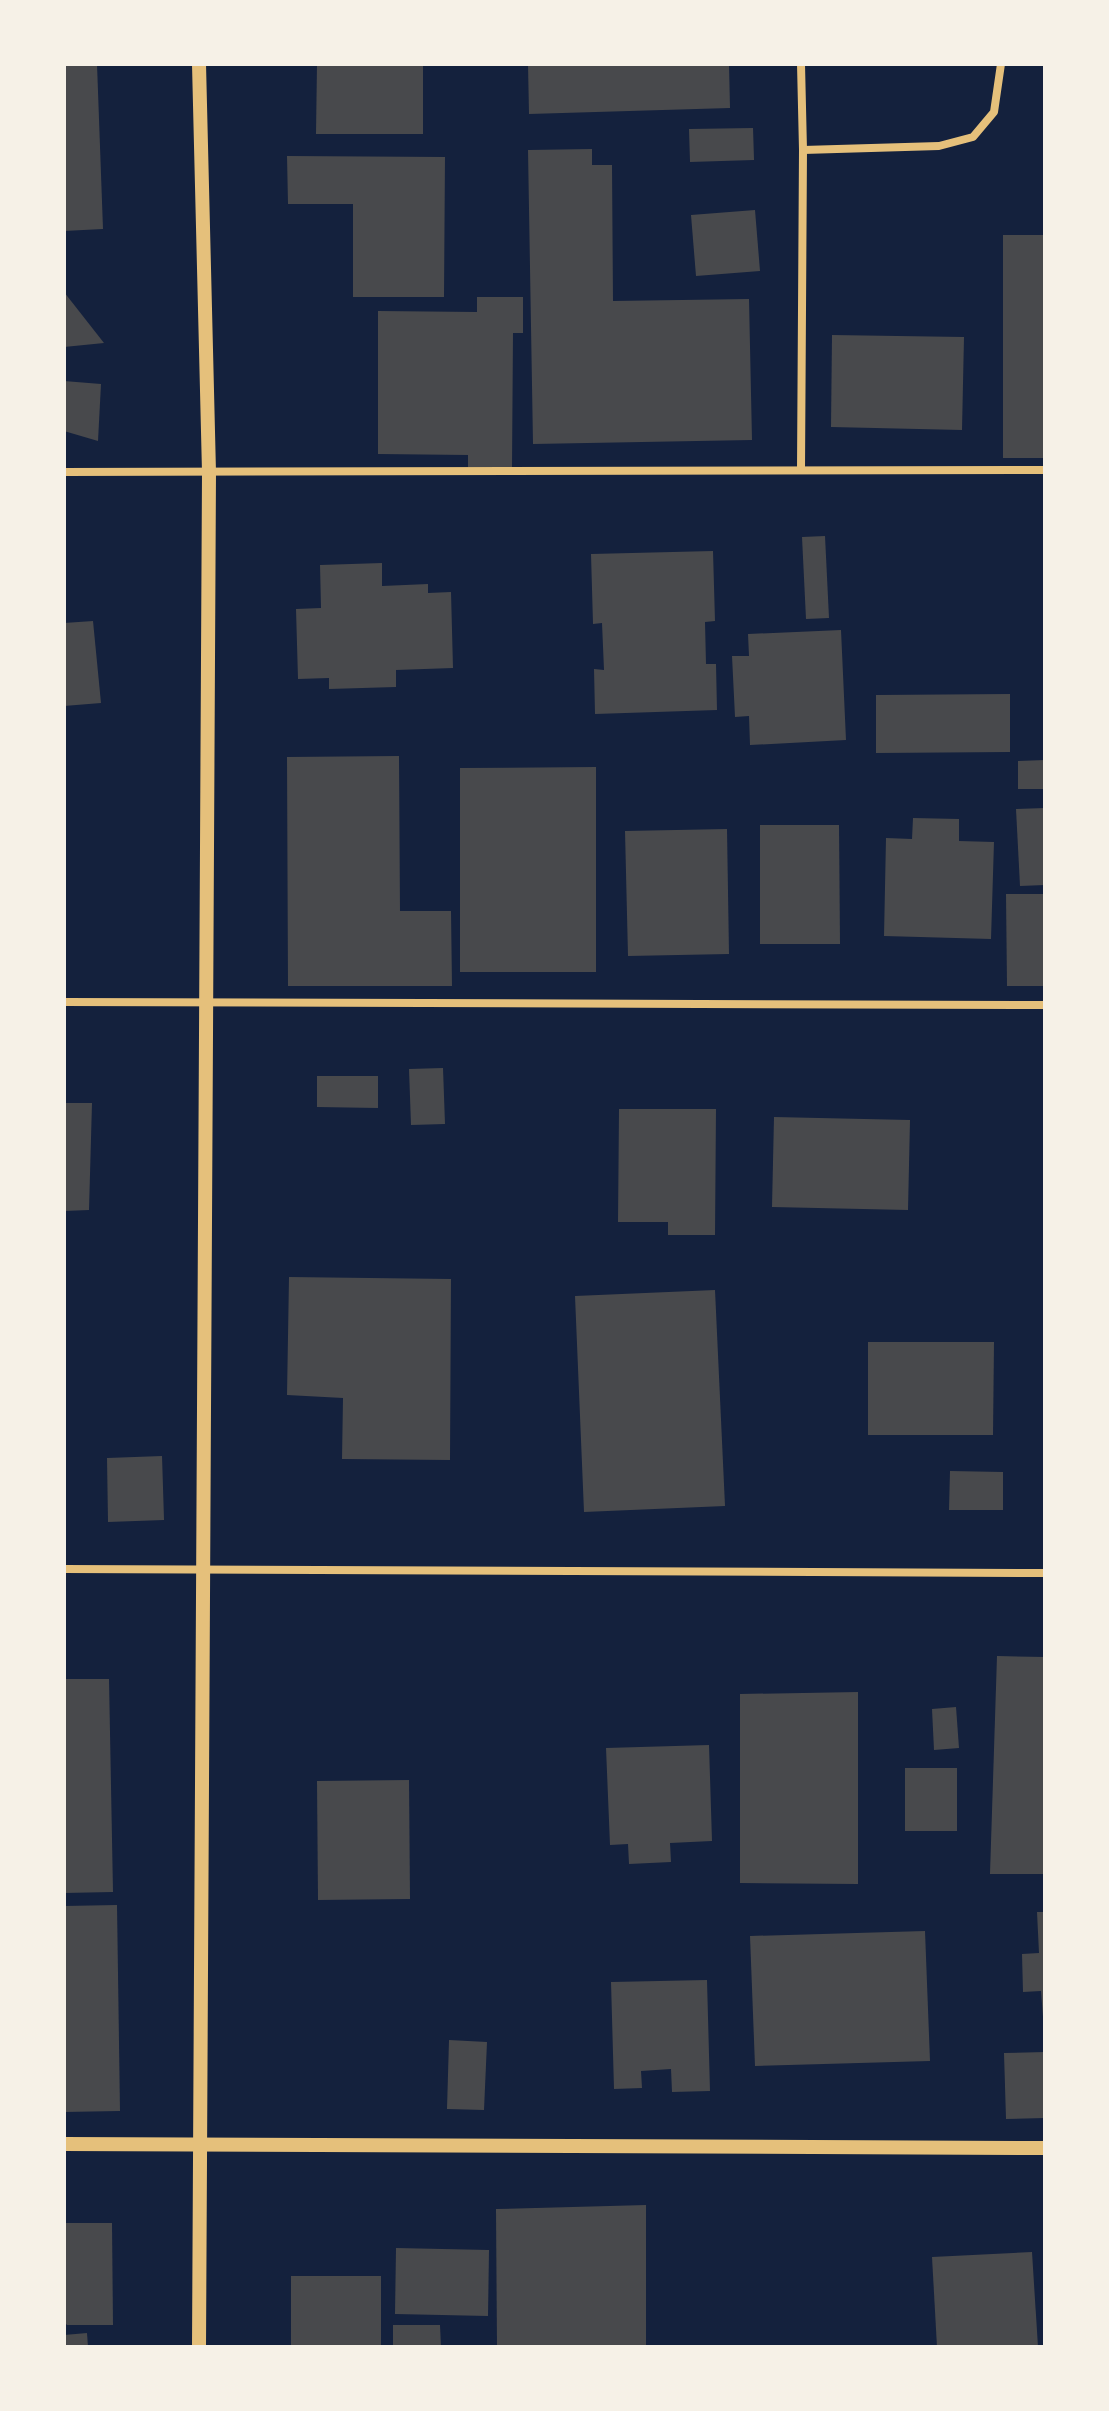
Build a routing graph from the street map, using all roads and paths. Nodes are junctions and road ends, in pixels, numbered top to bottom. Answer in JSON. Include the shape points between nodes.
{"nodes":[{"id":1,"x":199,"y":64,"type":"edge"},
{"id":2,"x":801,"y":64,"type":"edge"},
{"id":3,"x":1001,"y":64,"type":"edge"},
{"id":4,"x":803,"y":150,"type":"junction"},
{"id":5,"x":801,"y":470,"type":"junction"},
{"id":6,"x":1045,"y":470,"type":"edge"},
{"id":7,"x":64,"y":472,"type":"edge"},
{"id":8,"x":209,"y":472,"type":"junction"},
{"id":9,"x":205,"y":1001,"type":"junction"},
{"id":10,"x":64,"y":1002,"type":"edge"},
{"id":11,"x":1045,"y":1005,"type":"edge"},
{"id":12,"x":64,"y":1569,"type":"edge"},
{"id":13,"x":203,"y":1569,"type":"junction"},
{"id":14,"x":1045,"y":1573,"type":"edge"},
{"id":15,"x":64,"y":2144,"type":"edge"},
{"id":16,"x":202,"y":2144,"type":"junction"},
{"id":17,"x":1045,"y":2148,"type":"edge"},
{"id":18,"x":199,"y":2347,"type":"edge"}],
"edges":[{"from":1,"to":8,"type":"street"},
{"from":2,"to":4,"type":"street"},
{"from":3,"to":4,"type":"street","via":[[994,112],[973,137],[939,146]]},
{"from":4,"to":5,"type":"street"},
{"from":5,"to":6,"type":"street"},
{"from":5,"to":8,"type":"street"},
{"from":7,"to":8,"type":"street"},
{"from":8,"to":9,"type":"street"},
{"from":9,"to":10,"type":"street"},
{"from":9,"to":11,"type":"street"},
{"from":9,"to":13,"type":"street"},
{"from":12,"to":13,"type":"street"},
{"from":13,"to":14,"type":"street"},
{"from":13,"to":16,"type":"street"},
{"from":15,"to":16,"type":"street"},
{"from":16,"to":17,"type":"street"},
{"from":16,"to":18,"type":"street"}]}
